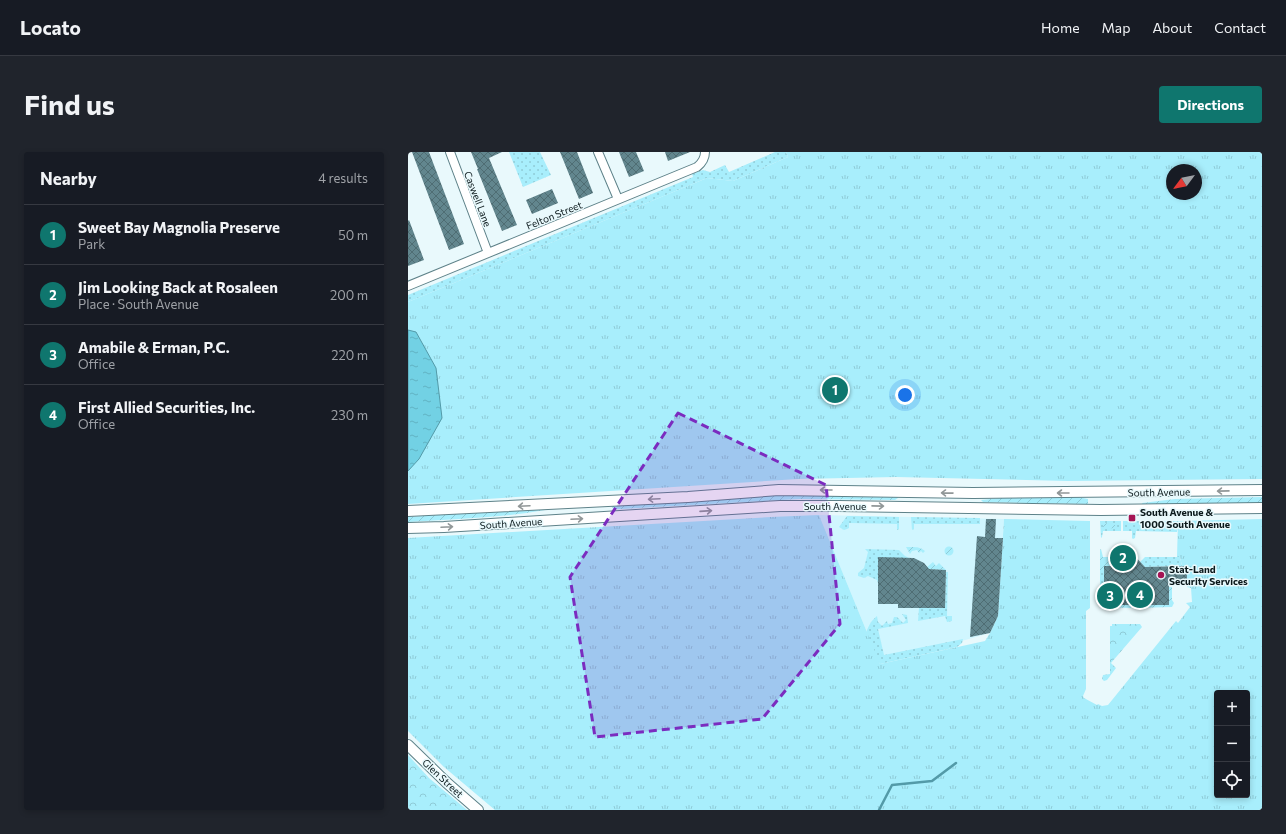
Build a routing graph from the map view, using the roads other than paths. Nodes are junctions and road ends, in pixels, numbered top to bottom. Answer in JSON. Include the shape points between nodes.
{"nodes":[{"id":1,"x":450,"y":152,"type":"edge"},
{"id":2,"x":598,"y":152,"type":"edge"},
{"id":3,"x":705,"y":155,"type":"edge"},
{"id":4,"x":618,"y":199,"type":"junction"},
{"id":5,"x":488,"y":253,"type":"junction"},
{"id":6,"x":408,"y":286,"type":"edge"},
{"id":7,"x":1262,"y":490,"type":"edge"},
{"id":8,"x":1262,"y":508,"type":"edge"},
{"id":9,"x":408,"y":511,"type":"edge"},
{"id":10,"x":408,"y":528,"type":"edge"},
{"id":11,"x":408,"y":744,"type":"edge"},
{"id":12,"x":478,"y":810,"type":"edge"}],
"edges":[{"from":1,"to":5,"type":"street","name":"Caswell Lane"},
{"from":2,"to":4,"type":"street"},
{"from":3,"to":4,"type":"street","name":"Felton Street","via":[[702,164],[697,167]]},
{"from":4,"to":5,"type":"street","name":"Felton Street"},
{"from":5,"to":6,"type":"street","name":"Felton Street"},
{"from":7,"to":9,"type":"street","name":"South Avenue","one_way":true,"via":[[973,493],[779,490]]},
{"from":10,"to":8,"type":"street","name":"South Avenue","one_way":true,"via":[[444,528],[780,506],[1097,510]]},
{"from":11,"to":12,"type":"street","name":"Glen Street"}]}
